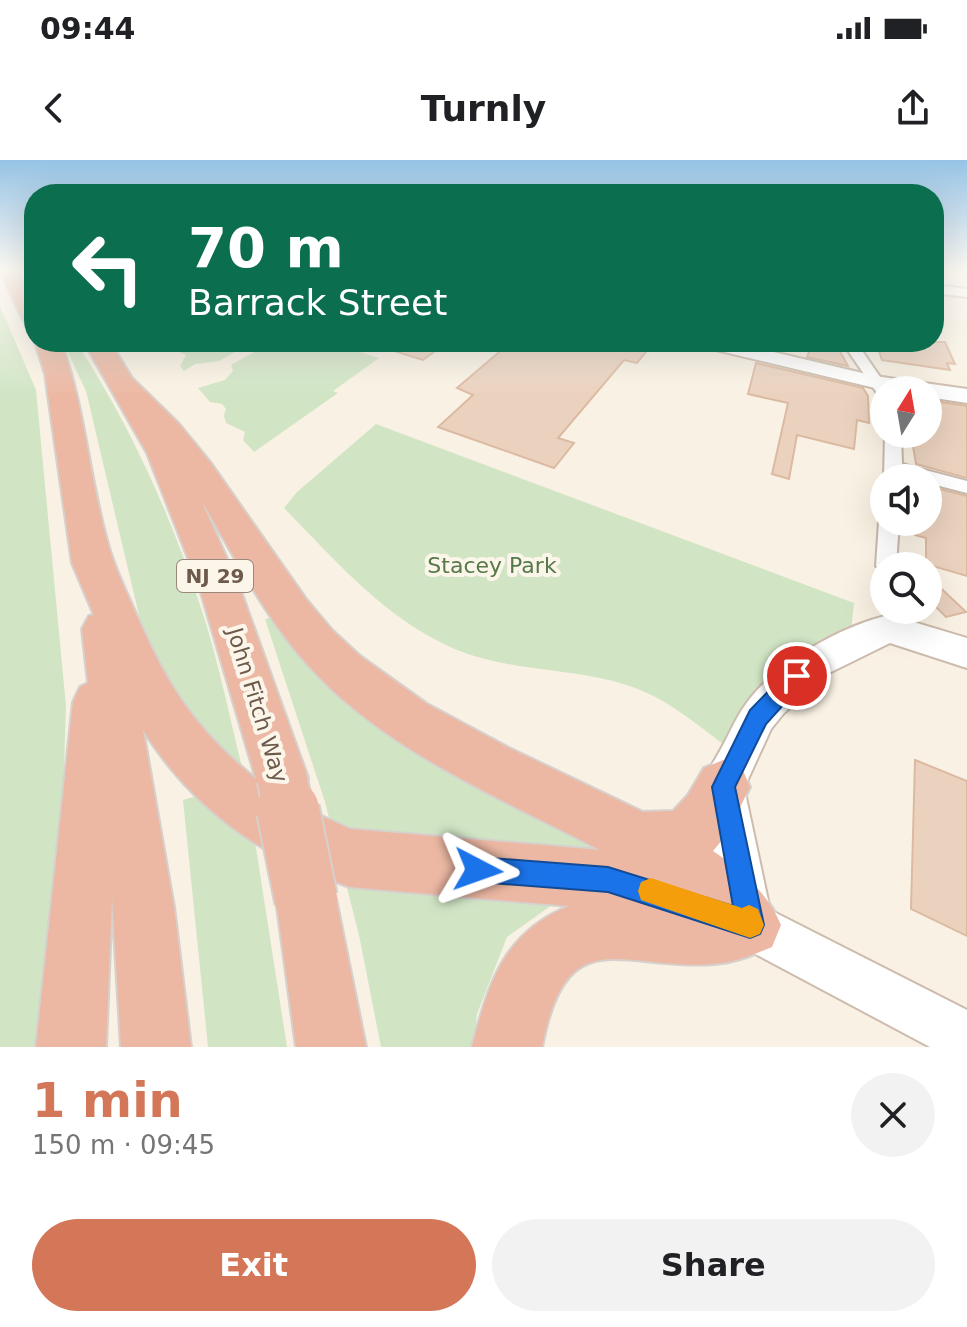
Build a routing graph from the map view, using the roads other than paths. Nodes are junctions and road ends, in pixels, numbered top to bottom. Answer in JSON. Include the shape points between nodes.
{"nodes":[{"id":1,"x":51,"y":352,"type":"edge"},
{"id":2,"x":103,"y":352,"type":"edge"},
{"id":3,"x":745,"y":352,"type":"edge"},
{"id":4,"x":856,"y":352,"type":"edge"},
{"id":5,"x":872,"y":376,"type":"edge"},
{"id":6,"x":124,"y":384,"type":"junction"},
{"id":7,"x":870,"y":384,"type":"edge"},
{"id":8,"x":942,"y":392,"type":"edge"},
{"id":9,"x":967,"y":396,"type":"edge"},
{"id":10,"x":942,"y":482,"type":"edge"},
{"id":11,"x":967,"y":487,"type":"edge"},
{"id":12,"x":86,"y":538,"type":"junction"},
{"id":13,"x":882,"y":624,"type":"edge"},
{"id":14,"x":897,"y":624,"type":"edge"},
{"id":15,"x":103,"y":625,"type":"junction"},
{"id":16,"x":967,"y":653,"type":"edge"},
{"id":17,"x":723,"y":787,"type":"junction"},
{"id":18,"x":639,"y":840,"type":"junction"},
{"id":19,"x":750,"y":925,"type":"junction"},
{"id":20,"x":967,"y":1038,"type":"edge"},
{"id":21,"x":71,"y":1047,"type":"edge"},
{"id":22,"x":156,"y":1047,"type":"edge"},
{"id":23,"x":331,"y":1047,"type":"edge"},
{"id":24,"x":507,"y":1047,"type":"edge"}],
"edges":[{"from":1,"to":12,"type":"highway","via":[[68,415]]},
{"from":2,"to":6,"type":"highway","name":"John Fitch Way","number":"NJ 29"},
{"from":3,"to":7,"type":"street"},
{"from":4,"to":5,"type":"street"},
{"from":6,"to":18,"type":"highway","via":[[181,447],[287,605],[340,667],[437,738]]},
{"from":6,"to":23,"type":"highway","name":"John Fitch Way","number":"NJ 29","bridge":true,"via":[[163,453],[255,688],[282,778]]},
{"from":8,"to":9,"type":"street"},
{"from":10,"to":11,"type":"street"},
{"from":12,"to":15,"type":"highway"},
{"from":12,"to":19,"type":"highway","via":[[122,636],[156,707],[231,794],[281,829],[350,858],[608,880]]},
{"from":13,"to":17,"type":"street","via":[[783,688],[758,717]]},
{"from":14,"to":16,"type":"street"},
{"from":15,"to":21,"type":"highway"},
{"from":15,"to":22,"type":"highway","via":[[144,907]]},
{"from":17,"to":18,"type":"highway","via":[[693,834],[665,842]]},
{"from":17,"to":19,"type":"street"},
{"from":18,"to":19,"type":"highway","via":[[712,885]]},
{"from":19,"to":20,"type":"street"},
{"from":19,"to":24,"type":"highway","via":[[722,934],[619,925],[578,931],[542,956],[530,973]]}]}
